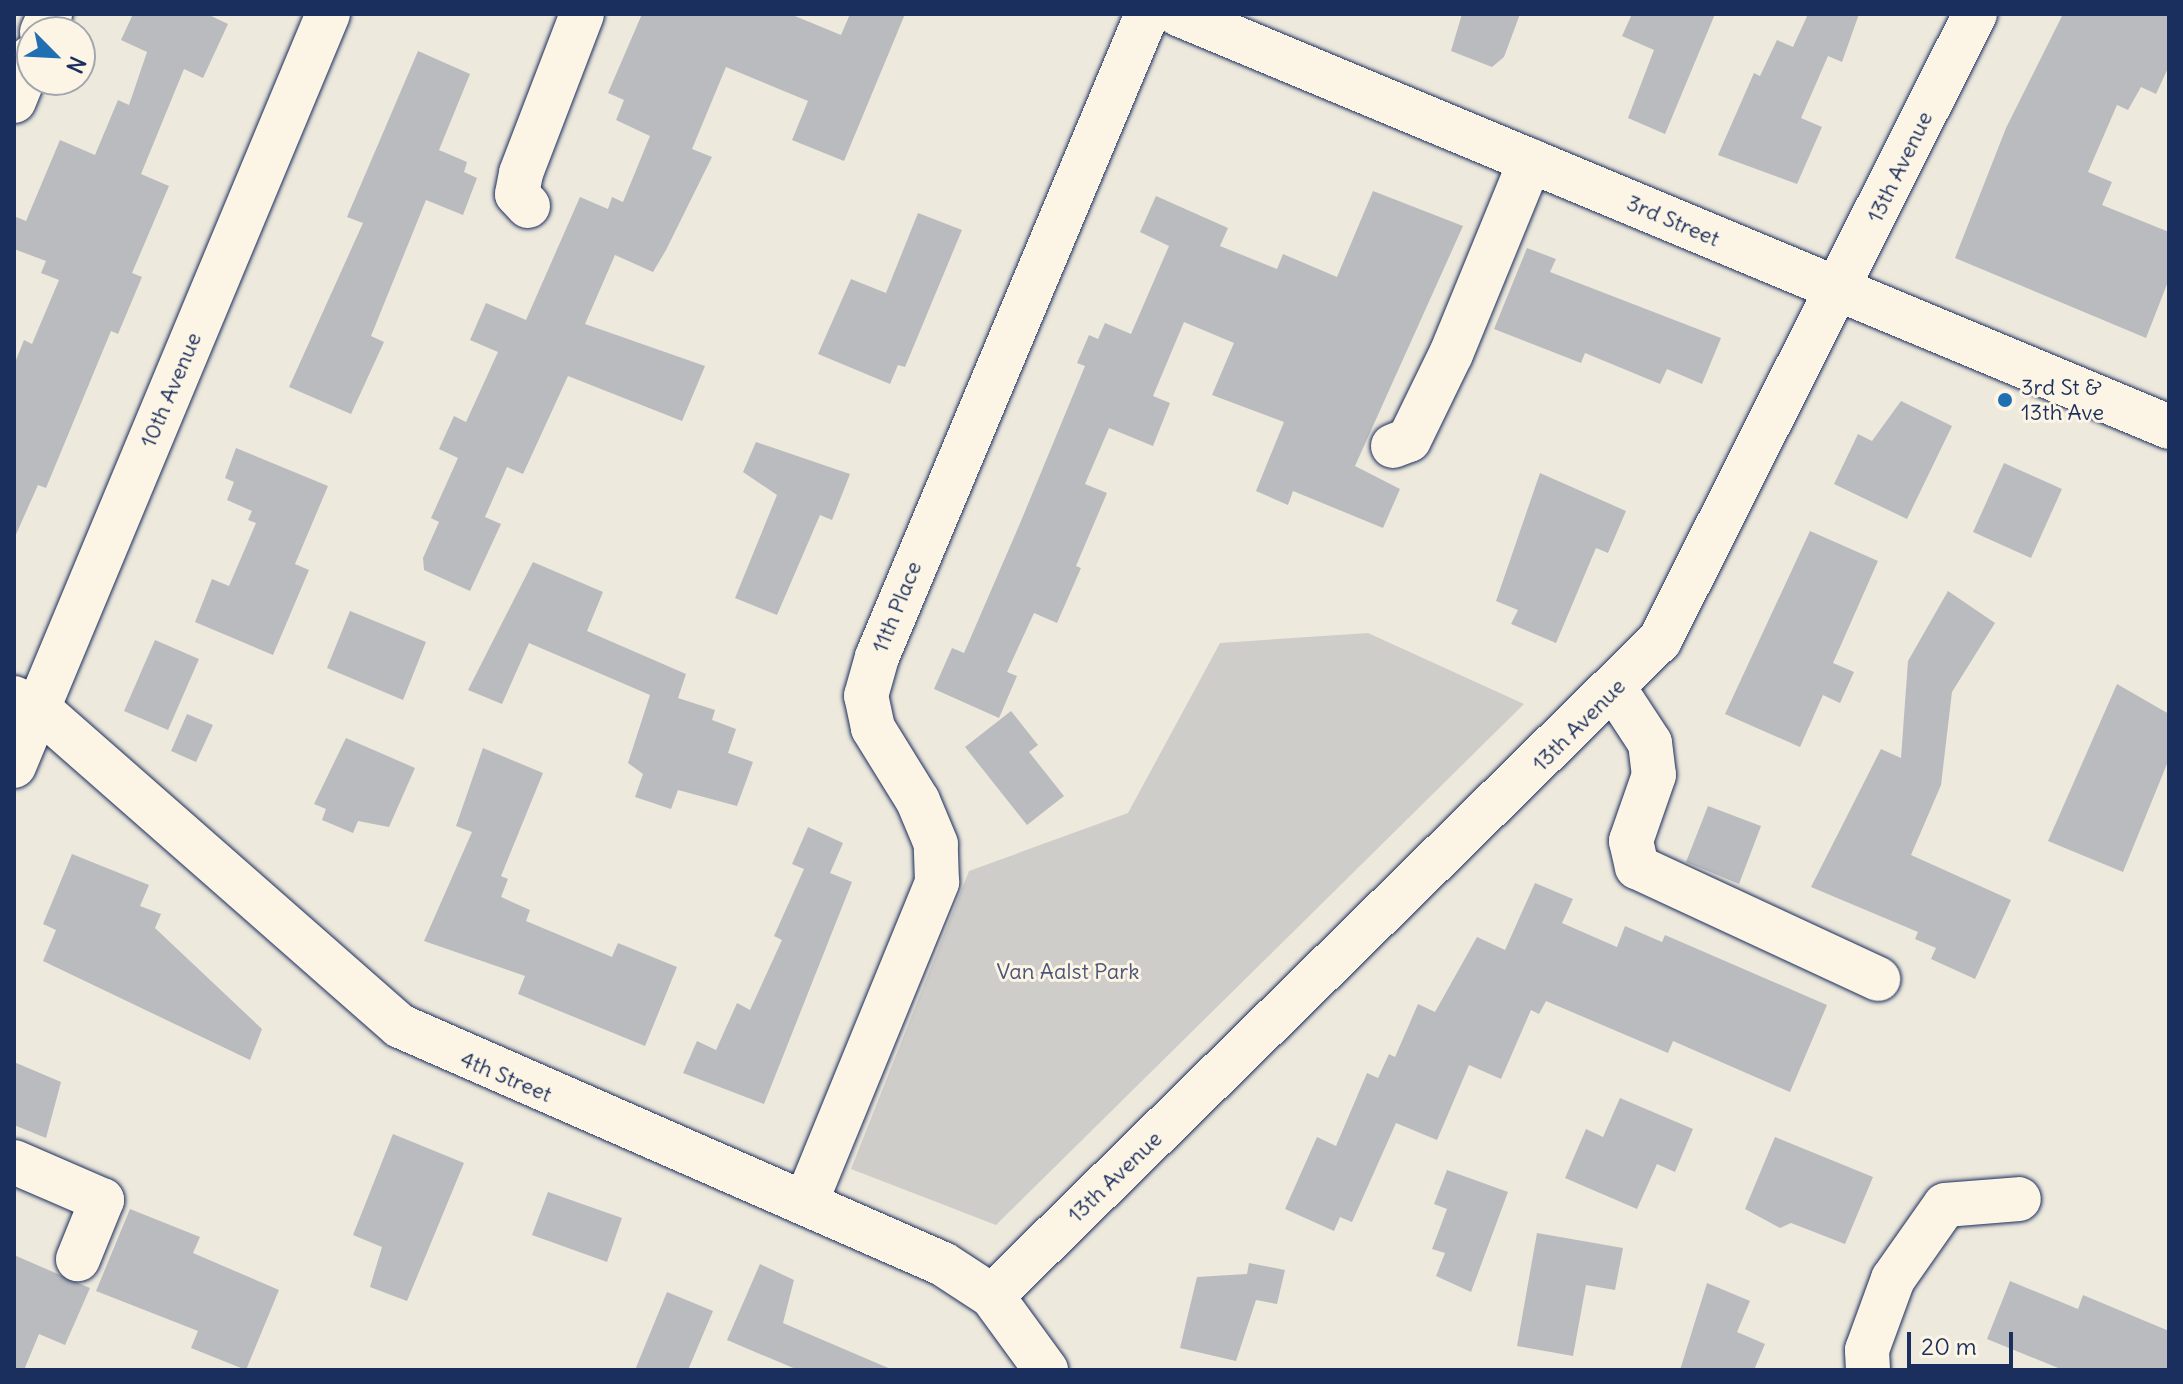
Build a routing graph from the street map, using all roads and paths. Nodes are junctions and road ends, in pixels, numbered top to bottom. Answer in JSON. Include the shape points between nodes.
{"nodes":[{"id":1,"x":328,"y":14,"type":"edge"},
{"id":2,"x":582,"y":14,"type":"edge"},
{"id":3,"x":1147,"y":14,"type":"edge"},
{"id":4,"x":1178,"y":14,"type":"edge"},
{"id":5,"x":1975,"y":14,"type":"edge"},
{"id":6,"x":1530,"y":161,"type":"junction"},
{"id":7,"x":528,"y":206,"type":"dead end"},
{"id":8,"x":1838,"y":290,"type":"junction"},
{"id":9,"x":2169,"y":427,"type":"edge"},
{"id":10,"x":1393,"y":446,"type":"dead end"},
{"id":11,"x":1616,"y":691,"type":"junction"},
{"id":12,"x":26,"y":704,"type":"edge"},
{"id":13,"x":14,"y":766,"type":"edge"},
{"id":14,"x":1878,"y":979,"type":"dead end"},
{"id":15,"x":14,"y":1162,"type":"edge"},
{"id":16,"x":2019,"y":1199,"type":"dead end"},
{"id":17,"x":806,"y":1202,"type":"junction"},
{"id":18,"x":78,"y":1259,"type":"dead end"},
{"id":19,"x":992,"y":1296,"type":"junction"},
{"id":20,"x":1046,"y":1370,"type":"edge"},
{"id":21,"x":1868,"y":1370,"type":"edge"}],
"edges":[{"from":1,"to":12,"type":"street","name":"10th Avenue"},
{"from":2,"to":7,"type":"street","via":[[521,173],[517,194]]},
{"from":3,"to":17,"type":"street","name":"11th Place","via":[[877,657],[866,696],[873,728],[918,801],[936,844],[937,882]]},
{"from":4,"to":6,"type":"street","name":"3rd Street"},
{"from":5,"to":8,"type":"street","name":"13th Avenue"},
{"from":6,"to":8,"type":"street","name":"3rd Street"},
{"from":6,"to":10,"type":"street","via":[[1451,354],[1409,440]]},
{"from":8,"to":9,"type":"street","name":"3rd Street"},
{"from":8,"to":11,"type":"street","name":"13th Avenue","via":[[1687,597]]},
{"from":11,"to":14,"type":"street","via":[[1650,743],[1654,775],[1631,841],[1637,867]]},
{"from":11,"to":19,"type":"street","name":"13th Avenue"},
{"from":12,"to":13,"type":"street","name":"10th Avenue"},
{"from":12,"to":17,"type":"street","name":"4th Street","via":[[400,1026],[496,1074]]},
{"from":15,"to":18,"type":"street","via":[[102,1200]]},
{"from":16,"to":21,"type":"street","via":[[1945,1205],[1893,1279],[1867,1350]]},
{"from":17,"to":19,"type":"street","name":"4th Street","via":[[943,1264]]},
{"from":19,"to":20,"type":"street","name":"4th Street"}]}
